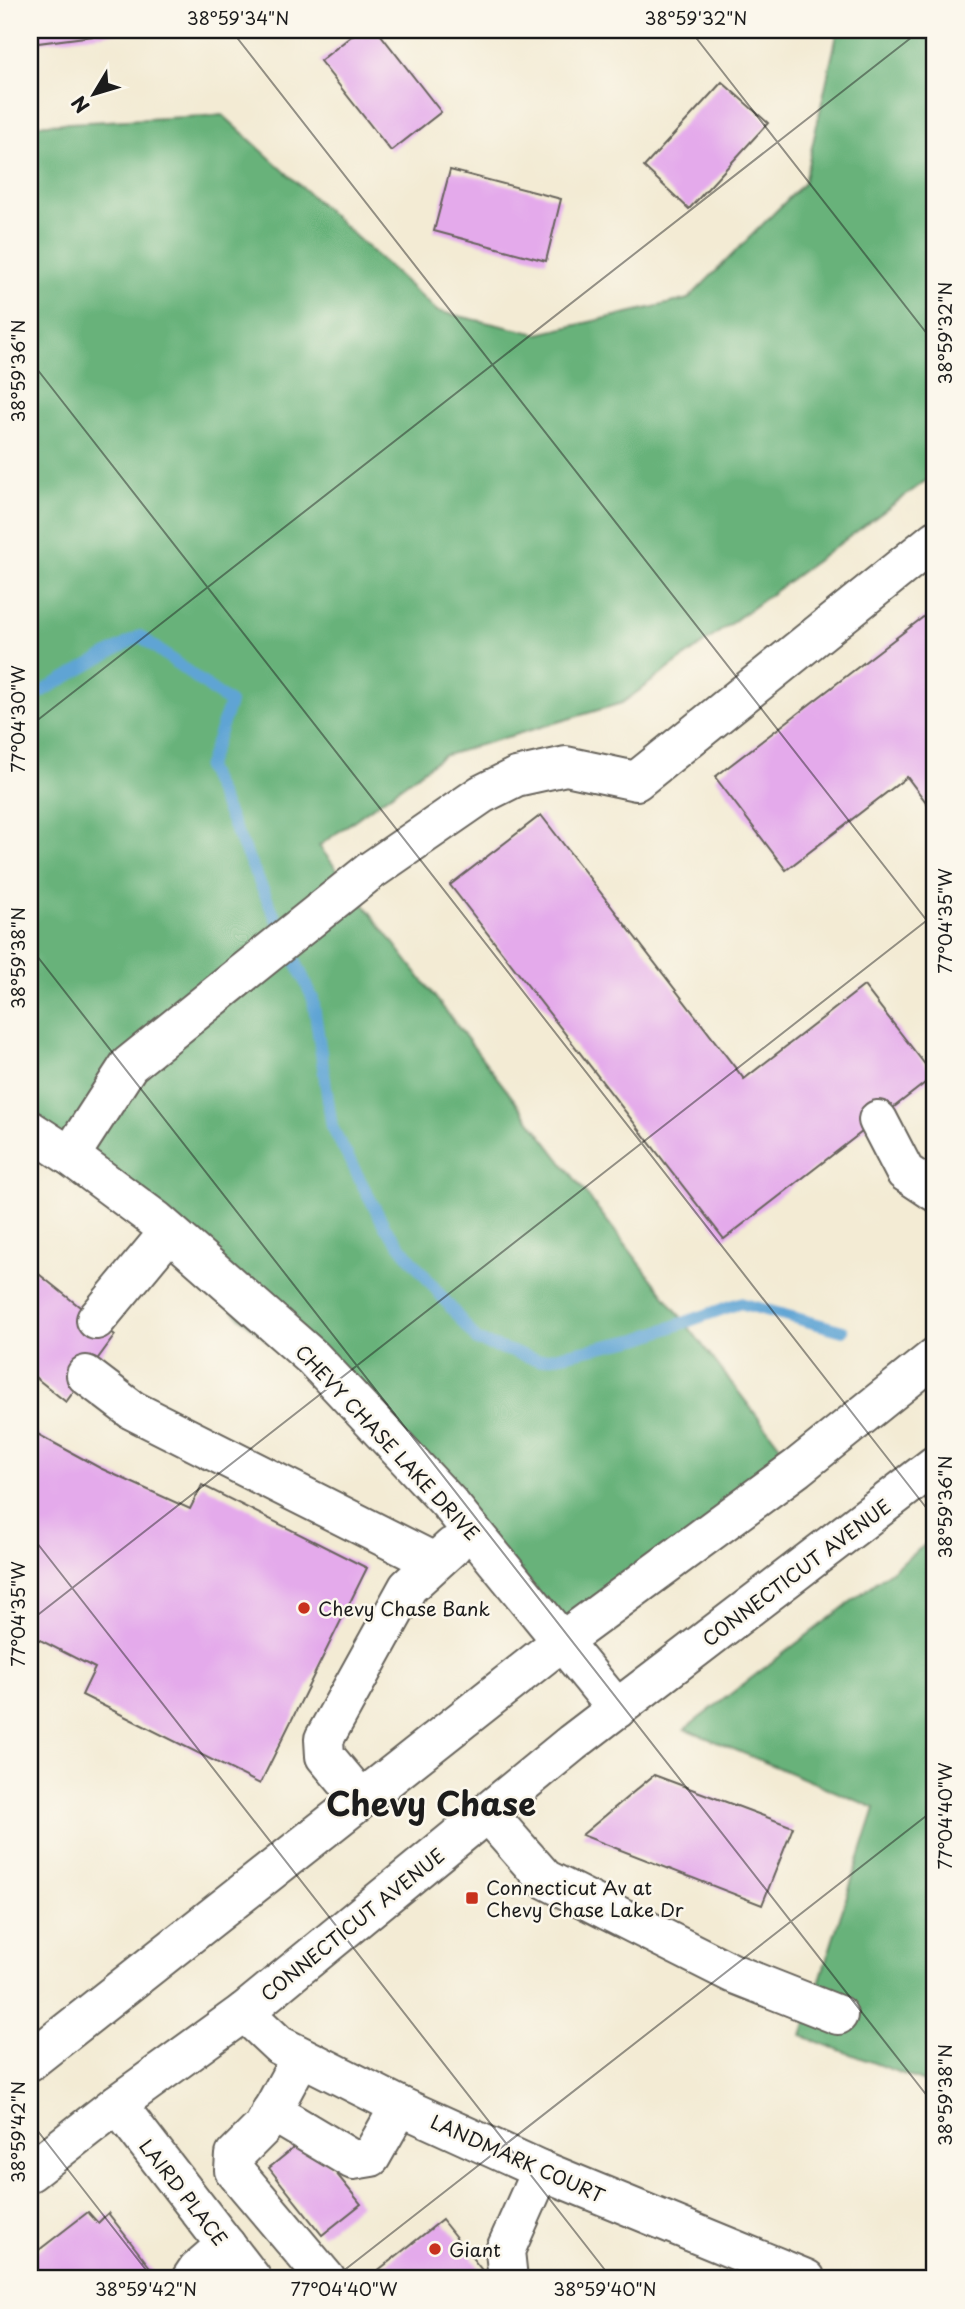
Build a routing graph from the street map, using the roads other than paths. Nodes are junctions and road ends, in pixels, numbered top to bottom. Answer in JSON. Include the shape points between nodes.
{"nodes":[{"id":1,"x":935,"y":540,"type":"edge"},
{"id":2,"x":878,"y":1120,"type":"dead end"},
{"id":3,"x":30,"y":1130,"type":"edge"},
{"id":4,"x":70,"y":1156,"type":"junction"},
{"id":5,"x":935,"y":1192,"type":"edge"},
{"id":6,"x":169,"y":1232,"type":"junction"},
{"id":7,"x":96,"y":1320,"type":"dead end"},
{"id":8,"x":935,"y":1357,"type":"edge"},
{"id":9,"x":86,"y":1375,"type":"dead end"},
{"id":10,"x":935,"y":1465,"type":"edge"},
{"id":11,"x":472,"y":1531,"type":"junction"},
{"id":12,"x":434,"y":1562,"type":"junction"},
{"id":13,"x":562,"y":1641,"type":"junction"},
{"id":14,"x":617,"y":1709,"type":"junction"},
{"id":15,"x":361,"y":1799,"type":"junction"},
{"id":16,"x":487,"y":1813,"type":"junction"},
{"id":17,"x":244,"y":2012,"type":"junction"},
{"id":18,"x":838,"y":2015,"type":"dead end"},
{"id":19,"x":300,"y":2057,"type":"junction"},
{"id":20,"x":30,"y":2061,"type":"edge"},
{"id":21,"x":117,"y":2104,"type":"junction"},
{"id":22,"x":400,"y":2106,"type":"junction"},
{"id":23,"x":271,"y":2111,"type":"junction"},
{"id":24,"x":541,"y":2170,"type":"junction"},
{"id":25,"x":30,"y":2172,"type":"edge"},
{"id":26,"x":278,"y":2222,"type":"junction"},
{"id":27,"x":239,"y":2262,"type":"edge"},
{"id":28,"x":191,"y":2279,"type":"edge"},
{"id":29,"x":326,"y":2279,"type":"edge"},
{"id":30,"x":508,"y":2279,"type":"edge"},
{"id":31,"x":806,"y":2279,"type":"edge"}],
"edges":[{"from":1,"to":4,"type":"main road","via":[[636,781],[566,766],[516,777],[482,793],[369,872],[129,1065]]},
{"from":2,"to":5,"type":"main road","via":[[905,1172]]},
{"from":3,"to":4,"type":"main road","name":"CHEVY CHASE LAKE DRIVE"},
{"from":4,"to":6,"type":"main road","name":"CHEVY CHASE LAKE DRIVE"},
{"from":6,"to":7,"type":"main road"},
{"from":6,"to":11,"type":"main road","name":"CHEVY CHASE LAKE DRIVE","via":[[313,1358]]},
{"from":8,"to":13,"type":"main road","via":[[797,1468]]},
{"from":9,"to":12,"type":"main road","via":[[132,1410]]},
{"from":10,"to":14,"type":"main road","name":"CONNECTICUT AVENUE"},
{"from":11,"to":12,"type":"main road"},
{"from":11,"to":13,"type":"main road","name":"CHEVY CHASE LAKE DRIVE"},
{"from":12,"to":15,"type":"main road","via":[[408,1587],[324,1739],[326,1756]]},
{"from":13,"to":14,"type":"main road","name":"CHEVY CHASE LAKE DRIVE"},
{"from":13,"to":15,"type":"main road"},
{"from":14,"to":16,"type":"main road","name":"CONNECTICUT AVENUE"},
{"from":15,"to":20,"type":"main road"},
{"from":16,"to":17,"type":"main road","name":"CONNECTICUT AVENUE"},
{"from":16,"to":18,"type":"main road","via":[[545,1879],[732,1973]]},
{"from":17,"to":19,"type":"main road","name":"LANDMARK COURT","via":[[279,2045]]},
{"from":17,"to":21,"type":"main road","name":"CONNECTICUT AVENUE"},
{"from":19,"to":22,"type":"main road","name":"LANDMARK COURT"},
{"from":19,"to":23,"type":"main road"},
{"from":21,"to":25,"type":"main road","name":"CONNECTICUT AVENUE"},
{"from":21,"to":27,"type":"main road","name":"LAIRD PLACE"},
{"from":22,"to":23,"type":"main road","via":[[371,2157],[353,2160]]},
{"from":22,"to":24,"type":"main road","name":"LANDMARK COURT"},
{"from":23,"to":26,"type":"main road","via":[[263,2127],[236,2155],[234,2170]]},
{"from":24,"to":30,"type":"main road","via":[[505,2251]]},
{"from":24,"to":31,"type":"main road","name":"LANDMARK COURT"},
{"from":26,"to":27,"type":"main road"},
{"from":26,"to":29,"type":"main road"},
{"from":27,"to":28,"type":"main road","via":[[197,2270]]}]}
